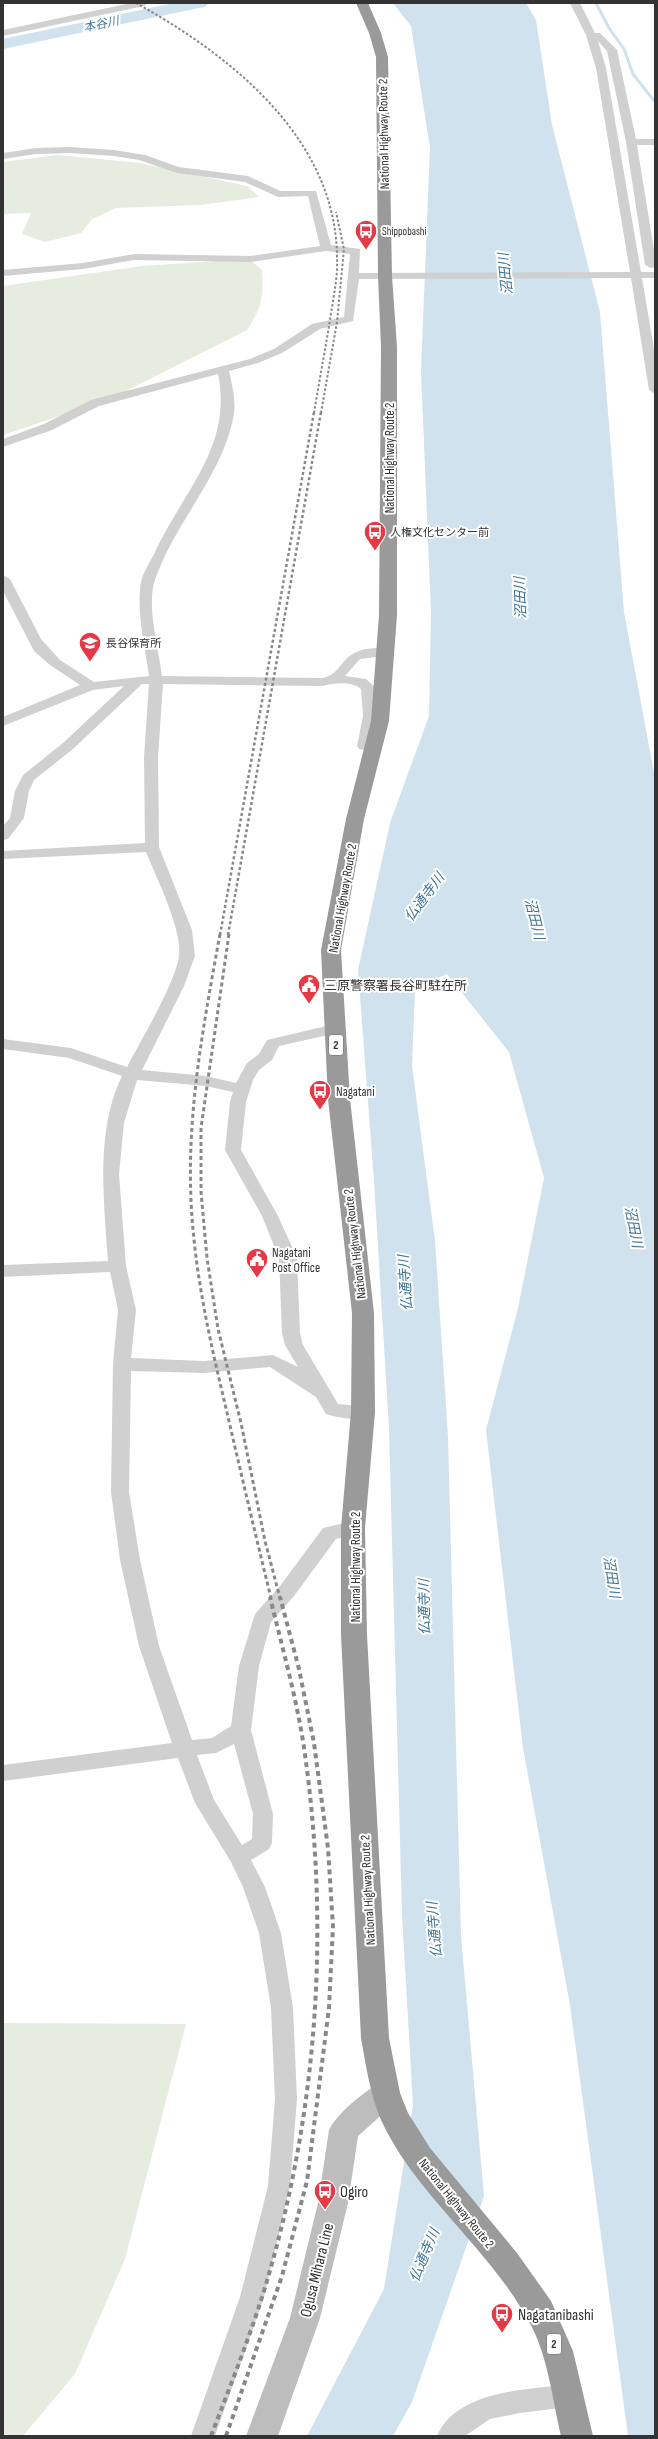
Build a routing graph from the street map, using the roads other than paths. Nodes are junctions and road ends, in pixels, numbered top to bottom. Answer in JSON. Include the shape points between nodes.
{"nodes":[{"id":1,"x":144,"y":3,"type":"edge"},
{"id":2,"x":362,"y":3,"type":"edge"},
{"id":3,"x":575,"y":3,"type":"edge"},
{"id":4,"x":3,"y":34,"type":"edge"},
{"id":5,"x":597,"y":35,"type":"dead end"},
{"id":6,"x":631,"y":142,"type":"junction"},
{"id":7,"x":655,"y":142,"type":"edge"},
{"id":8,"x":3,"y":156,"type":"edge"},
{"id":9,"x":643,"y":214,"type":"junction"},
{"id":10,"x":655,"y":215,"type":"edge"},
{"id":11,"x":326,"y":248,"type":"junction"},
{"id":12,"x":653,"y":270,"type":"edge"},
{"id":13,"x":3,"y":273,"type":"edge"},
{"id":14,"x":394,"y":275,"type":"junction"},
{"id":15,"x":633,"y":275,"type":"junction"},
{"id":16,"x":355,"y":276,"type":"junction"},
{"id":17,"x":223,"y":369,"type":"junction"},
{"id":18,"x":655,"y":390,"type":"edge"},
{"id":19,"x":3,"y":443,"type":"edge"},
{"id":20,"x":3,"y":579,"type":"edge"},
{"id":21,"x":384,"y":652,"type":"junction"},
{"id":22,"x":336,"y":679,"type":"junction"},
{"id":23,"x":138,"y":680,"type":"junction"},
{"id":24,"x":156,"y":681,"type":"junction"},
{"id":25,"x":91,"y":686,"type":"junction"},
{"id":26,"x":3,"y":722,"type":"edge"},
{"id":27,"x":373,"y":748,"type":"junction"},
{"id":28,"x":3,"y":836,"type":"edge"},
{"id":29,"x":152,"y":847,"type":"junction"},
{"id":30,"x":3,"y":855,"type":"edge"},
{"id":31,"x":335,"y":1029,"type":"junction"},
{"id":32,"x":3,"y":1044,"type":"edge"},
{"id":33,"x":253,"y":1067,"type":"junction"},
{"id":34,"x":131,"y":1074,"type":"junction"},
{"id":35,"x":232,"y":1087,"type":"junction"},
{"id":36,"x":236,"y":1118,"type":"junction"},
{"id":37,"x":117,"y":1266,"type":"junction"},
{"id":38,"x":3,"y":1271,"type":"edge"},
{"id":39,"x":122,"y":1364,"type":"junction"},
{"id":40,"x":324,"y":1396,"type":"junction"},
{"id":41,"x":363,"y":1412,"type":"junction"},
{"id":42,"x":353,"y":1528,"type":"junction"},
{"id":43,"x":241,"y":1730,"type":"junction"},
{"id":44,"x":185,"y":1750,"type":"junction"},
{"id":45,"x":3,"y":1773,"type":"edge"},
{"id":46,"x":239,"y":1857,"type":"junction"},
{"id":47,"x":390,"y":2106,"type":"junction"},
{"id":48,"x":568,"y":2396,"type":"junction"},
{"id":49,"x":204,"y":2436,"type":"edge"},
{"id":50,"x":262,"y":2436,"type":"edge"},
{"id":51,"x":449,"y":2436,"type":"edge"},
{"id":52,"x":577,"y":2436,"type":"edge"}],
"edges":[{"from":1,"to":4,"type":"street"},
{"from":2,"to":14,"type":"highway","name":"National Highway Route 2","number":"2","via":[[382,57]]},
{"from":3,"to":15,"type":"street","via":[[591,35],[601,68]]},
{"from":5,"to":6,"type":"street","via":[[612,50]]},
{"from":6,"to":7,"type":"street"},
{"from":6,"to":9,"type":"street"},
{"from":8,"to":11,"type":"street","via":[[50,151],[114,153],[140,157],[177,170],[248,179],[278,194],[312,193]]},
{"from":9,"to":10,"type":"street"},
{"from":9,"to":12,"type":"street"},
{"from":11,"to":13,"type":"street","via":[[250,258],[134,257],[83,266]]},
{"from":11,"to":16,"type":"street","via":[[356,251]]},
{"from":12,"to":15,"type":"street"},
{"from":14,"to":15,"type":"street"},
{"from":14,"to":16,"type":"street"},
{"from":14,"to":21,"type":"highway","name":"National Highway Route 2","number":"2","via":[[389,347],[388,615]]},
{"from":15,"to":18,"type":"street"},
{"from":16,"to":17,"type":"street","via":[[349,319],[316,326],[278,352]]},
{"from":17,"to":19,"type":"street","via":[[95,403],[48,427]]},
{"from":17,"to":24,"type":"street","via":[[228,393],[228,413],[213,463],[172,529],[148,581],[146,607]]},
{"from":20,"to":25,"type":"street","via":[[31,630],[32,639],[46,654]]},
{"from":21,"to":22,"type":"street","via":[[366,652],[351,657]]},
{"from":21,"to":27,"type":"highway","name":"National Highway Route 2","number":"2","via":[[380,721]]},
{"from":22,"to":24,"type":"street","via":[[323,682]]},
{"from":22,"to":27,"type":"street","via":[[361,682],[368,687],[370,716],[364,746]]},
{"from":23,"to":24,"type":"street"},
{"from":23,"to":25,"type":"street"},
{"from":23,"to":28,"type":"street","via":[[68,746],[28,778],[22,791],[18,818]]},
{"from":24,"to":29,"type":"street","via":[[152,757]]},
{"from":25,"to":26,"type":"street"},
{"from":27,"to":31,"type":"highway","name":"National Highway Route 2","number":"2","via":[[355,819],[331,950]]},
{"from":29,"to":30,"type":"street"},
{"from":29,"to":34,"type":"street","via":[[184,930],[187,956],[176,986]]},
{"from":31,"to":33,"type":"street","via":[[273,1043],[266,1056]]},
{"from":31,"to":41,"type":"highway","name":"National Highway Route 2","number":"2","via":[[344,1160],[363,1313]]},
{"from":32,"to":34,"type":"street","via":[[71,1053]]},
{"from":33,"to":35,"type":"street","via":[[240,1074]]},
{"from":33,"to":36,"type":"street","via":[[245,1080]]},
{"from":34,"to":35,"type":"street"},
{"from":34,"to":37,"type":"street","via":[[116,1123],[110,1174]]},
{"from":35,"to":36,"type":"street","via":[[228,1108]]},
{"from":36,"to":40,"type":"street","via":[[233,1150],[270,1216],[288,1258],[291,1333],[294,1345]]},
{"from":37,"to":38,"type":"street"},
{"from":37,"to":39,"type":"street","via":[[127,1310]]},
{"from":39,"to":40,"type":"street","via":[[204,1367],[273,1361],[293,1372]]},
{"from":39,"to":44,"type":"street","via":[[120,1492],[130,1560],[149,1646]]},
{"from":40,"to":41,"type":"street","via":[[332,1409]]},
{"from":41,"to":42,"type":"highway","name":"National Highway Route 2","number":"2"},
{"from":42,"to":43,"type":"street","via":[[330,1533],[287,1591],[262,1619],[249,1666]]},
{"from":42,"to":47,"type":"highway","name":"National Highway Route 2","number":"2","via":[[354,1634],[375,2038]]},
{"from":43,"to":44,"type":"street","via":[[216,1745]]},
{"from":43,"to":46,"type":"street","via":[[262,1814],[262,1843]]},
{"from":44,"to":45,"type":"street"},
{"from":44,"to":46,"type":"street","via":[[205,1803]]},
{"from":46,"to":49,"type":"street","via":[[254,1887],[270,1933],[282,2008],[286,2099],[279,2186],[272,2216],[252,2297]]},
{"from":47,"to":48,"type":"highway","name":"National Highway Route 2","number":"2","via":[[420,2157],[506,2264],[540,2311],[557,2351]]},
{"from":47,"to":50,"type":"main road","name":"Ogusa Mihara Line","via":[[344,2130],[333,2203],[305,2318]]},
{"from":48,"to":51,"type":"street","via":[[482,2409]]},
{"from":48,"to":52,"type":"highway","name":"National Highway Route 2","number":"2"}]}
